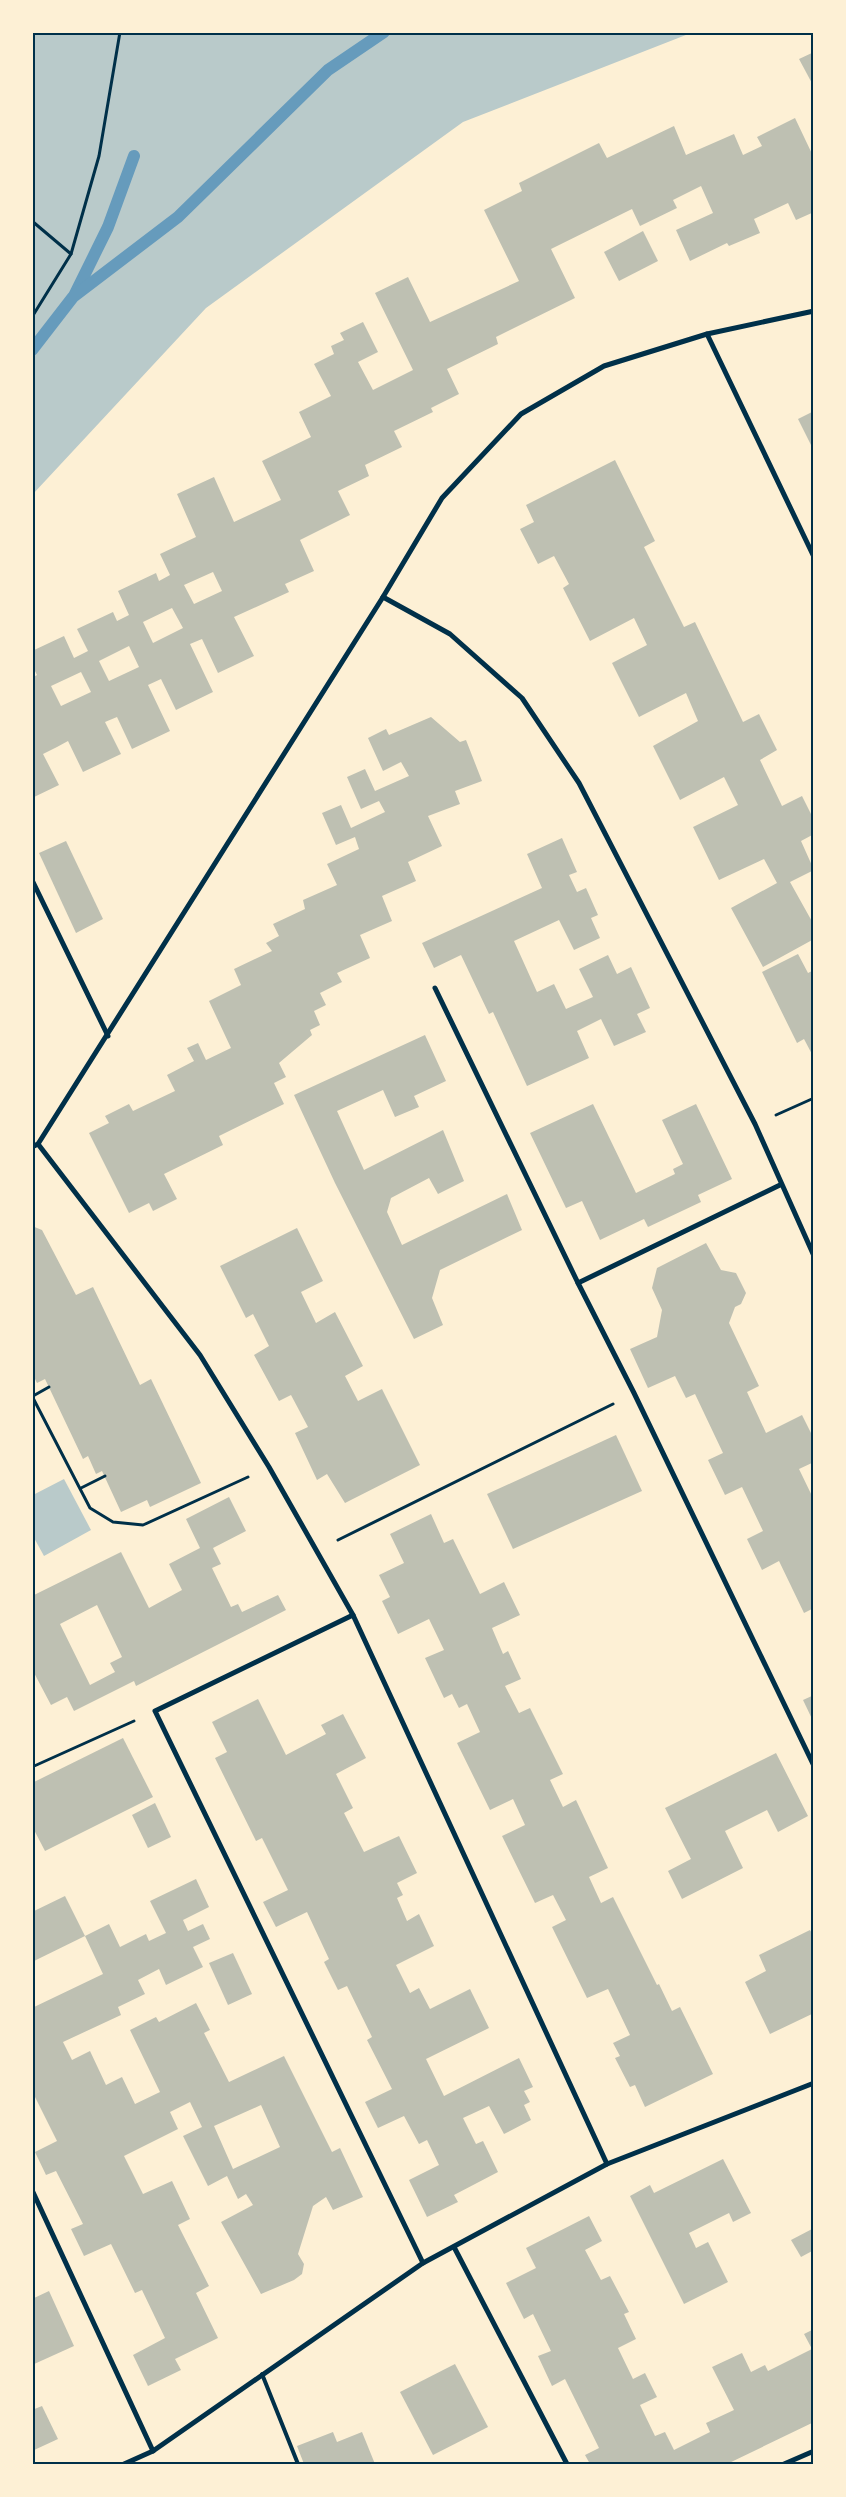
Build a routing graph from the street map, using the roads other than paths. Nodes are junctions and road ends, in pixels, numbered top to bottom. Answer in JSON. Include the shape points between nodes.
{"nodes":[{"id":1,"x":814,"y":311,"type":"edge"},
{"id":2,"x":707,"y":334,"type":"junction"},
{"id":3,"x":814,"y":557,"type":"edge"},
{"id":4,"x":383,"y":597,"type":"junction"},
{"id":5,"x":32,"y":880,"type":"edge"},
{"id":6,"x":434,"y":988,"type":"dead end"},
{"id":7,"x":108,"y":1036,"type":"junction"},
{"id":8,"x":38,"y":1144,"type":"junction"},
{"id":9,"x":32,"y":1147,"type":"edge"},
{"id":10,"x":780,"y":1185,"type":"junction"},
{"id":11,"x":814,"y":1256,"type":"edge"},
{"id":12,"x":578,"y":1284,"type":"junction"},
{"id":13,"x":354,"y":1615,"type":"junction"},
{"id":14,"x":814,"y":1766,"type":"edge"},
{"id":15,"x":814,"y":2083,"type":"edge"},
{"id":16,"x":608,"y":2164,"type":"junction"},
{"id":17,"x":32,"y":2190,"type":"edge"},
{"id":18,"x":454,"y":2246,"type":"junction"},
{"id":19,"x":422,"y":2263,"type":"junction"},
{"id":20,"x":262,"y":2374,"type":"junction"},
{"id":21,"x":153,"y":2451,"type":"junction"},
{"id":22,"x":814,"y":2451,"type":"edge"},
{"id":23,"x":124,"y":2464,"type":"edge"},
{"id":24,"x":298,"y":2464,"type":"edge"},
{"id":25,"x":566,"y":2464,"type":"edge"},
{"id":26,"x":784,"y":2464,"type":"edge"}],
"edges":[{"from":1,"to":2,"type":"street"},
{"from":2,"to":3,"type":"street"},
{"from":2,"to":4,"type":"street","via":[[604,366],[521,414],[442,498]]},
{"from":4,"to":7,"type":"street"},
{"from":4,"to":10,"type":"street","via":[[450,634],[522,698],[579,783],[755,1124]]},
{"from":5,"to":7,"type":"street"},
{"from":6,"to":12,"type":"street"},
{"from":7,"to":8,"type":"street"},
{"from":8,"to":9,"type":"street"},
{"from":8,"to":13,"type":"street","via":[[200,1355]]},
{"from":10,"to":11,"type":"street"},
{"from":10,"to":12,"type":"street"},
{"from":12,"to":14,"type":"street"},
{"from":13,"to":16,"type":"street"},
{"from":13,"to":19,"type":"street","via":[[155,1711]]},
{"from":15,"to":16,"type":"street"},
{"from":16,"to":18,"type":"street"},
{"from":17,"to":21,"type":"street"},
{"from":18,"to":19,"type":"street"},
{"from":18,"to":25,"type":"street"},
{"from":19,"to":20,"type":"street"},
{"from":20,"to":21,"type":"street"},
{"from":20,"to":24,"type":"lane"},
{"from":21,"to":23,"type":"street"},
{"from":22,"to":26,"type":"street"}]}
